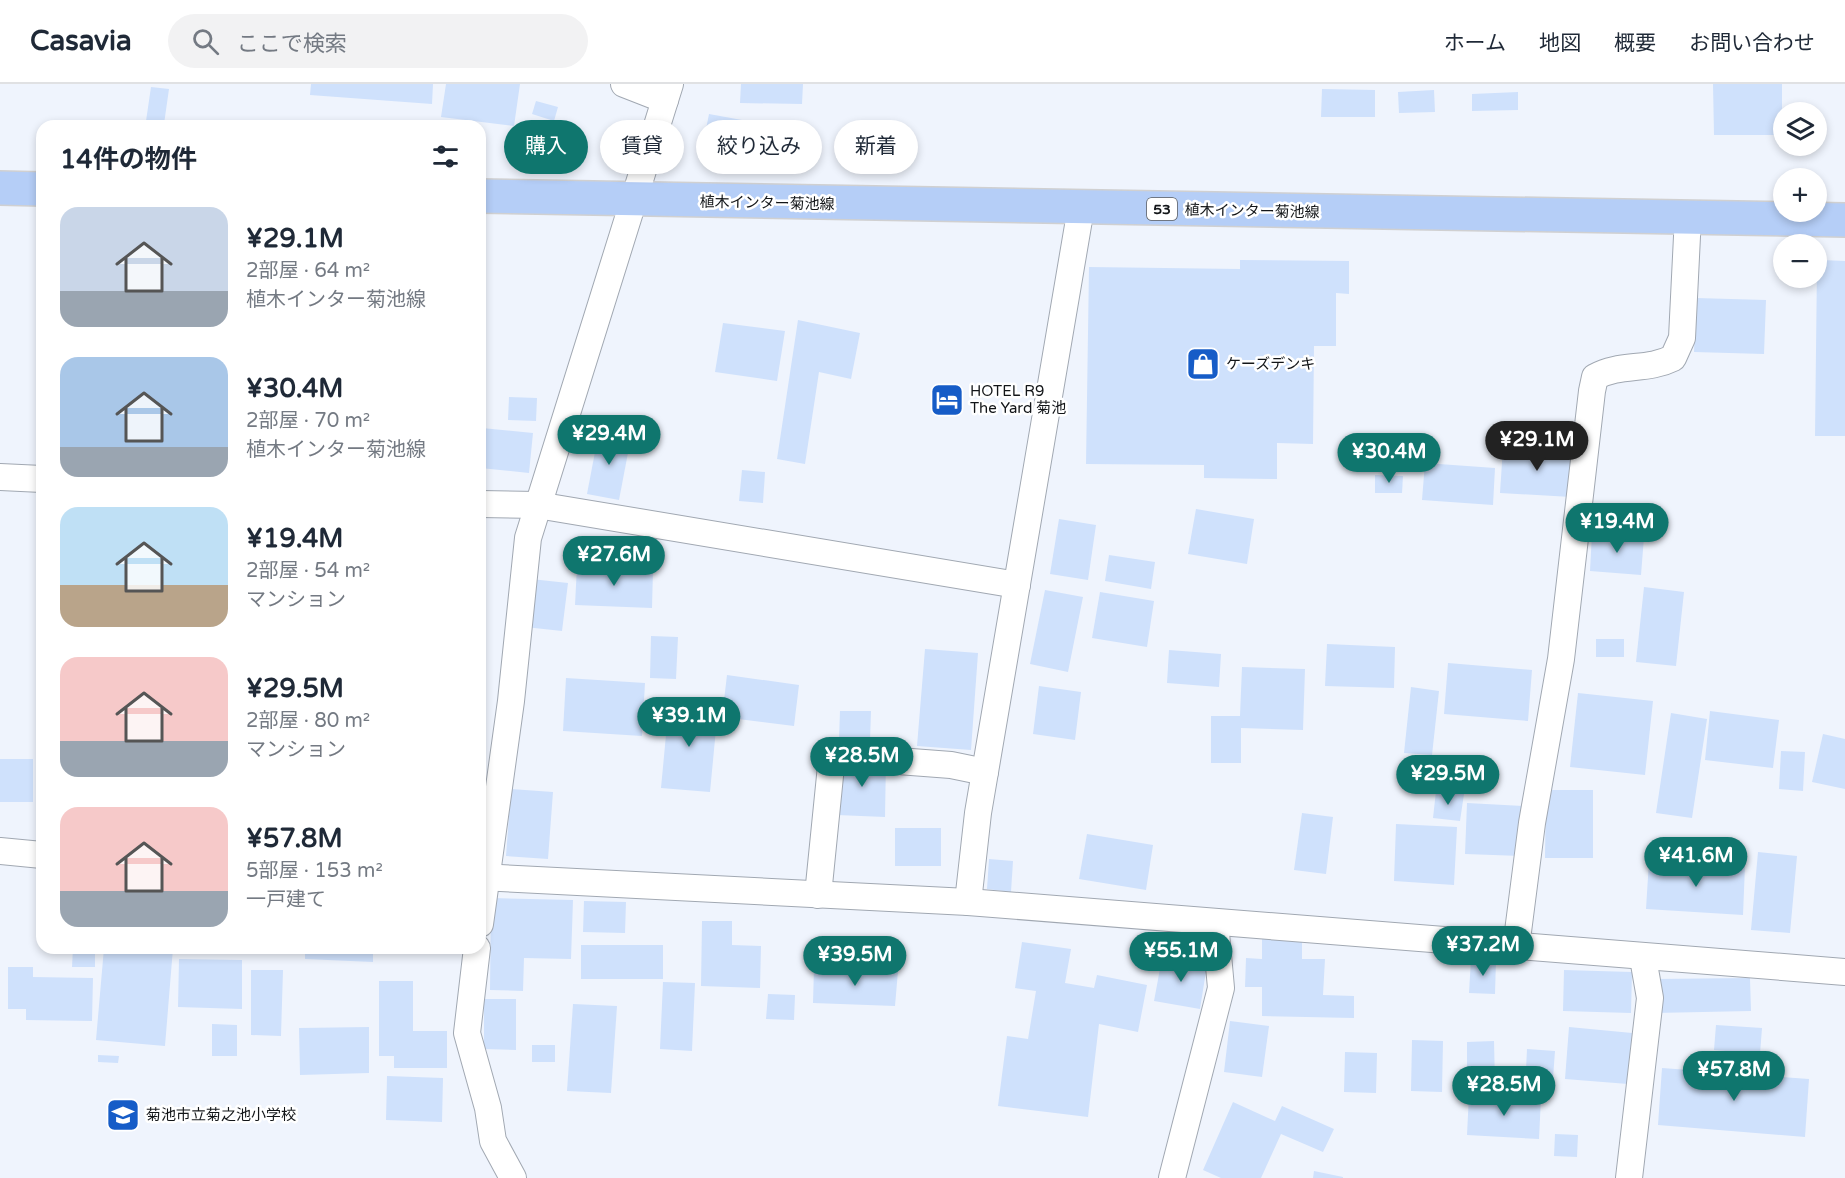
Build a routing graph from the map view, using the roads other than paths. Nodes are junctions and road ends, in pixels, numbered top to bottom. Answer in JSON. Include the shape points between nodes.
{"nodes":[{"id":1,"x":624,"y":84,"type":"edge"},
{"id":2,"x":667,"y":92,"type":"edge"},
{"id":3,"x":0,"y":188,"type":"edge"},
{"id":4,"x":36,"y":189,"type":"edge"},
{"id":5,"x":486,"y":196,"type":"edge"},
{"id":6,"x":632,"y":200,"type":"junction"},
{"id":7,"x":1081,"y":208,"type":"junction"},
{"id":8,"x":1688,"y":216,"type":"junction"},
{"id":9,"x":1845,"y":220,"type":"edge"},
{"id":10,"x":0,"y":477,"type":"edge"},
{"id":11,"x":36,"y":479,"type":"edge"},
{"id":12,"x":486,"y":504,"type":"edge"},
{"id":13,"x":537,"y":506,"type":"junction"},
{"id":14,"x":1017,"y":585,"type":"junction"},
{"id":15,"x":985,"y":772,"type":"junction"},
{"id":16,"x":0,"y":851,"type":"edge"},
{"id":17,"x":36,"y":854,"type":"edge"},
{"id":18,"x":486,"y":859,"type":"edge"},
{"id":19,"x":486,"y":878,"type":"edge"},
{"id":20,"x":818,"y":895,"type":"junction"},
{"id":21,"x":968,"y":902,"type":"junction"},
{"id":22,"x":1215,"y":922,"type":"junction"},
{"id":23,"x":1516,"y":947,"type":"junction"},
{"id":24,"x":476,"y":954,"type":"edge"},
{"id":25,"x":1643,"y":958,"type":"junction"},
{"id":26,"x":1845,"y":972,"type":"edge"},
{"id":27,"x":513,"y":1178,"type":"edge"},
{"id":28,"x":1172,"y":1178,"type":"edge"},
{"id":29,"x":1629,"y":1178,"type":"edge"}],
"edges":[{"from":1,"to":2,"type":"street"},
{"from":2,"to":6,"type":"street"},
{"from":3,"to":4,"type":"main road"},
{"from":5,"to":6,"type":"main road","name":"植木インター菊池線","number":"53"},
{"from":6,"to":7,"type":"main road","name":"植木インター菊池線","number":"53"},
{"from":6,"to":13,"type":"street"},
{"from":7,"to":8,"type":"main road","name":"植木インター菊池線","number":"53"},
{"from":7,"to":14,"type":"street"},
{"from":8,"to":9,"type":"main road","name":"植木インター菊池線","number":"53"},
{"from":8,"to":23,"type":"street","via":[[1682,338],[1673,358],[1649,368],[1607,370],[1595,377],[1561,659],[1532,823]]},
{"from":10,"to":11,"type":"street"},
{"from":12,"to":13,"type":"street"},
{"from":13,"to":14,"type":"street"},
{"from":13,"to":18,"type":"street","via":[[528,538],[511,701]]},
{"from":14,"to":15,"type":"street"},
{"from":15,"to":20,"type":"street","via":[[951,765],[832,756]]},
{"from":15,"to":21,"type":"street"},
{"from":16,"to":17,"type":"street"},
{"from":19,"to":20,"type":"street"},
{"from":20,"to":21,"type":"street"},
{"from":21,"to":22,"type":"street"},
{"from":22,"to":23,"type":"street"},
{"from":22,"to":28,"type":"street","via":[[1221,988]]},
{"from":23,"to":25,"type":"street"},
{"from":24,"to":27,"type":"street","via":[[467,1033],[493,1141]]},
{"from":25,"to":26,"type":"street"},
{"from":25,"to":29,"type":"street","via":[[1650,998]]}]}
